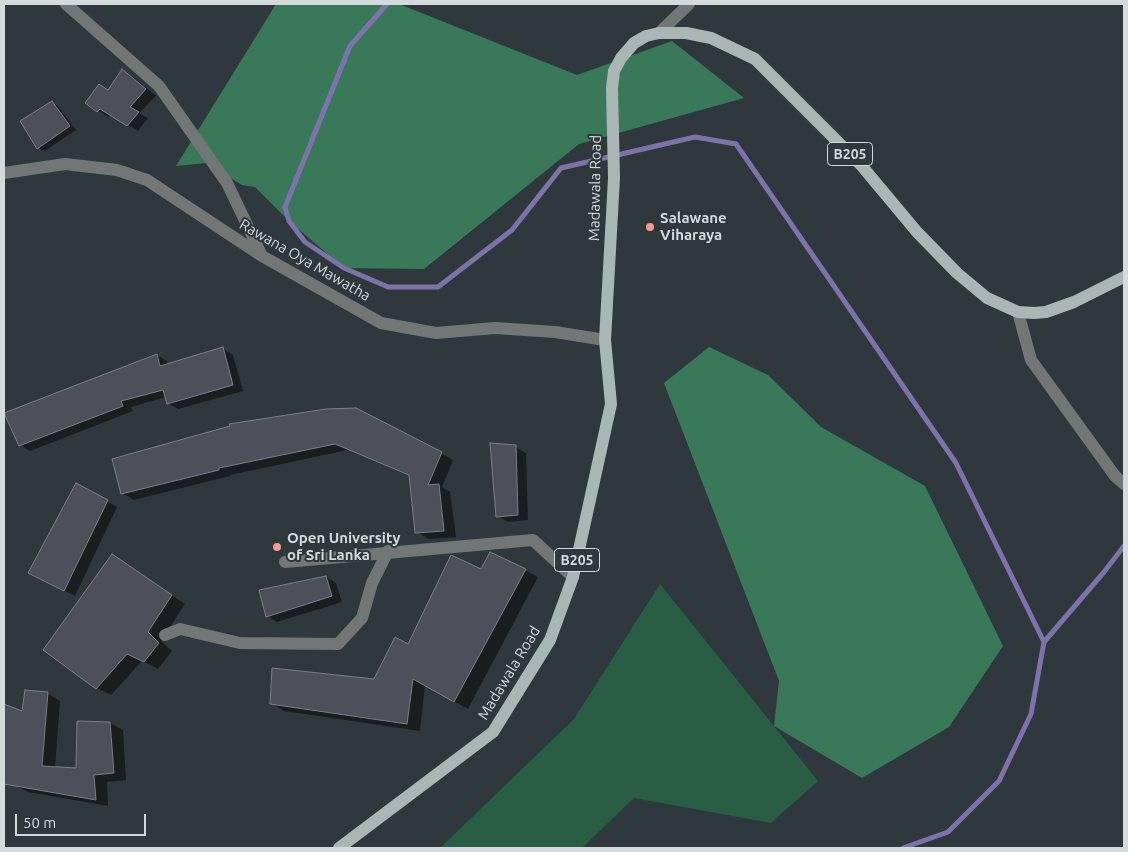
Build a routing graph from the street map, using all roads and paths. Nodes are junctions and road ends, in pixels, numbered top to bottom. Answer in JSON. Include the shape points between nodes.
{"nodes":[{"id":1,"x":66,"y":4,"type":"edge"},
{"id":2,"x":688,"y":4,"type":"edge"},
{"id":3,"x":659,"y":33,"type":"junction"},
{"id":4,"x":4,"y":173,"type":"edge"},
{"id":5,"x":262,"y":256,"type":"junction"},
{"id":6,"x":1124,"y":276,"type":"edge"},
{"id":7,"x":1018,"y":312,"type":"junction"},
{"id":8,"x":605,"y":340,"type":"junction"},
{"id":9,"x":1124,"y":484,"type":"edge"},
{"id":10,"x":388,"y":551,"type":"junction"},
{"id":11,"x":285,"y":562,"type":"dead end"},
{"id":12,"x":573,"y":577,"type":"junction"},
{"id":13,"x":165,"y":635,"type":"dead end"},
{"id":14,"x":339,"y":848,"type":"edge"}],
"edges":[{"from":1,"to":5,"type":"street","via":[[159,86],[227,183]]},
{"from":2,"to":3,"type":"street"},
{"from":3,"to":7,"type":"main road","name":"Madawala Road","number":"B205","via":[[686,33],[711,38],[754,59],[861,165],[917,232],[957,273],[987,298]]},
{"from":3,"to":8,"type":"main road","name":"Madawala Road","number":"B205","via":[[634,43],[614,71],[614,178]]},
{"from":4,"to":5,"type":"street","name":"Rawana Oya Mawatha","via":[[65,164],[117,170],[147,180]]},
{"from":5,"to":8,"type":"street","name":"Rawana Oya Mawatha","via":[[381,322],[436,333],[495,328]]},
{"from":6,"to":7,"type":"main road","name":"Madawala Road","number":"B205","via":[[1074,302],[1046,312]]},
{"from":7,"to":9,"type":"street","via":[[1031,360]]},
{"from":8,"to":12,"type":"main road","name":"Madawala Road","number":"B205","via":[[611,404]]},
{"from":10,"to":11,"type":"street"},
{"from":10,"to":12,"type":"street","via":[[532,540]]},
{"from":10,"to":13,"type":"street","via":[[372,583],[362,618],[338,644],[240,644],[180,628]]},
{"from":12,"to":14,"type":"main road","name":"Madawala Road","number":"B205","via":[[550,640],[493,732]]}]}
